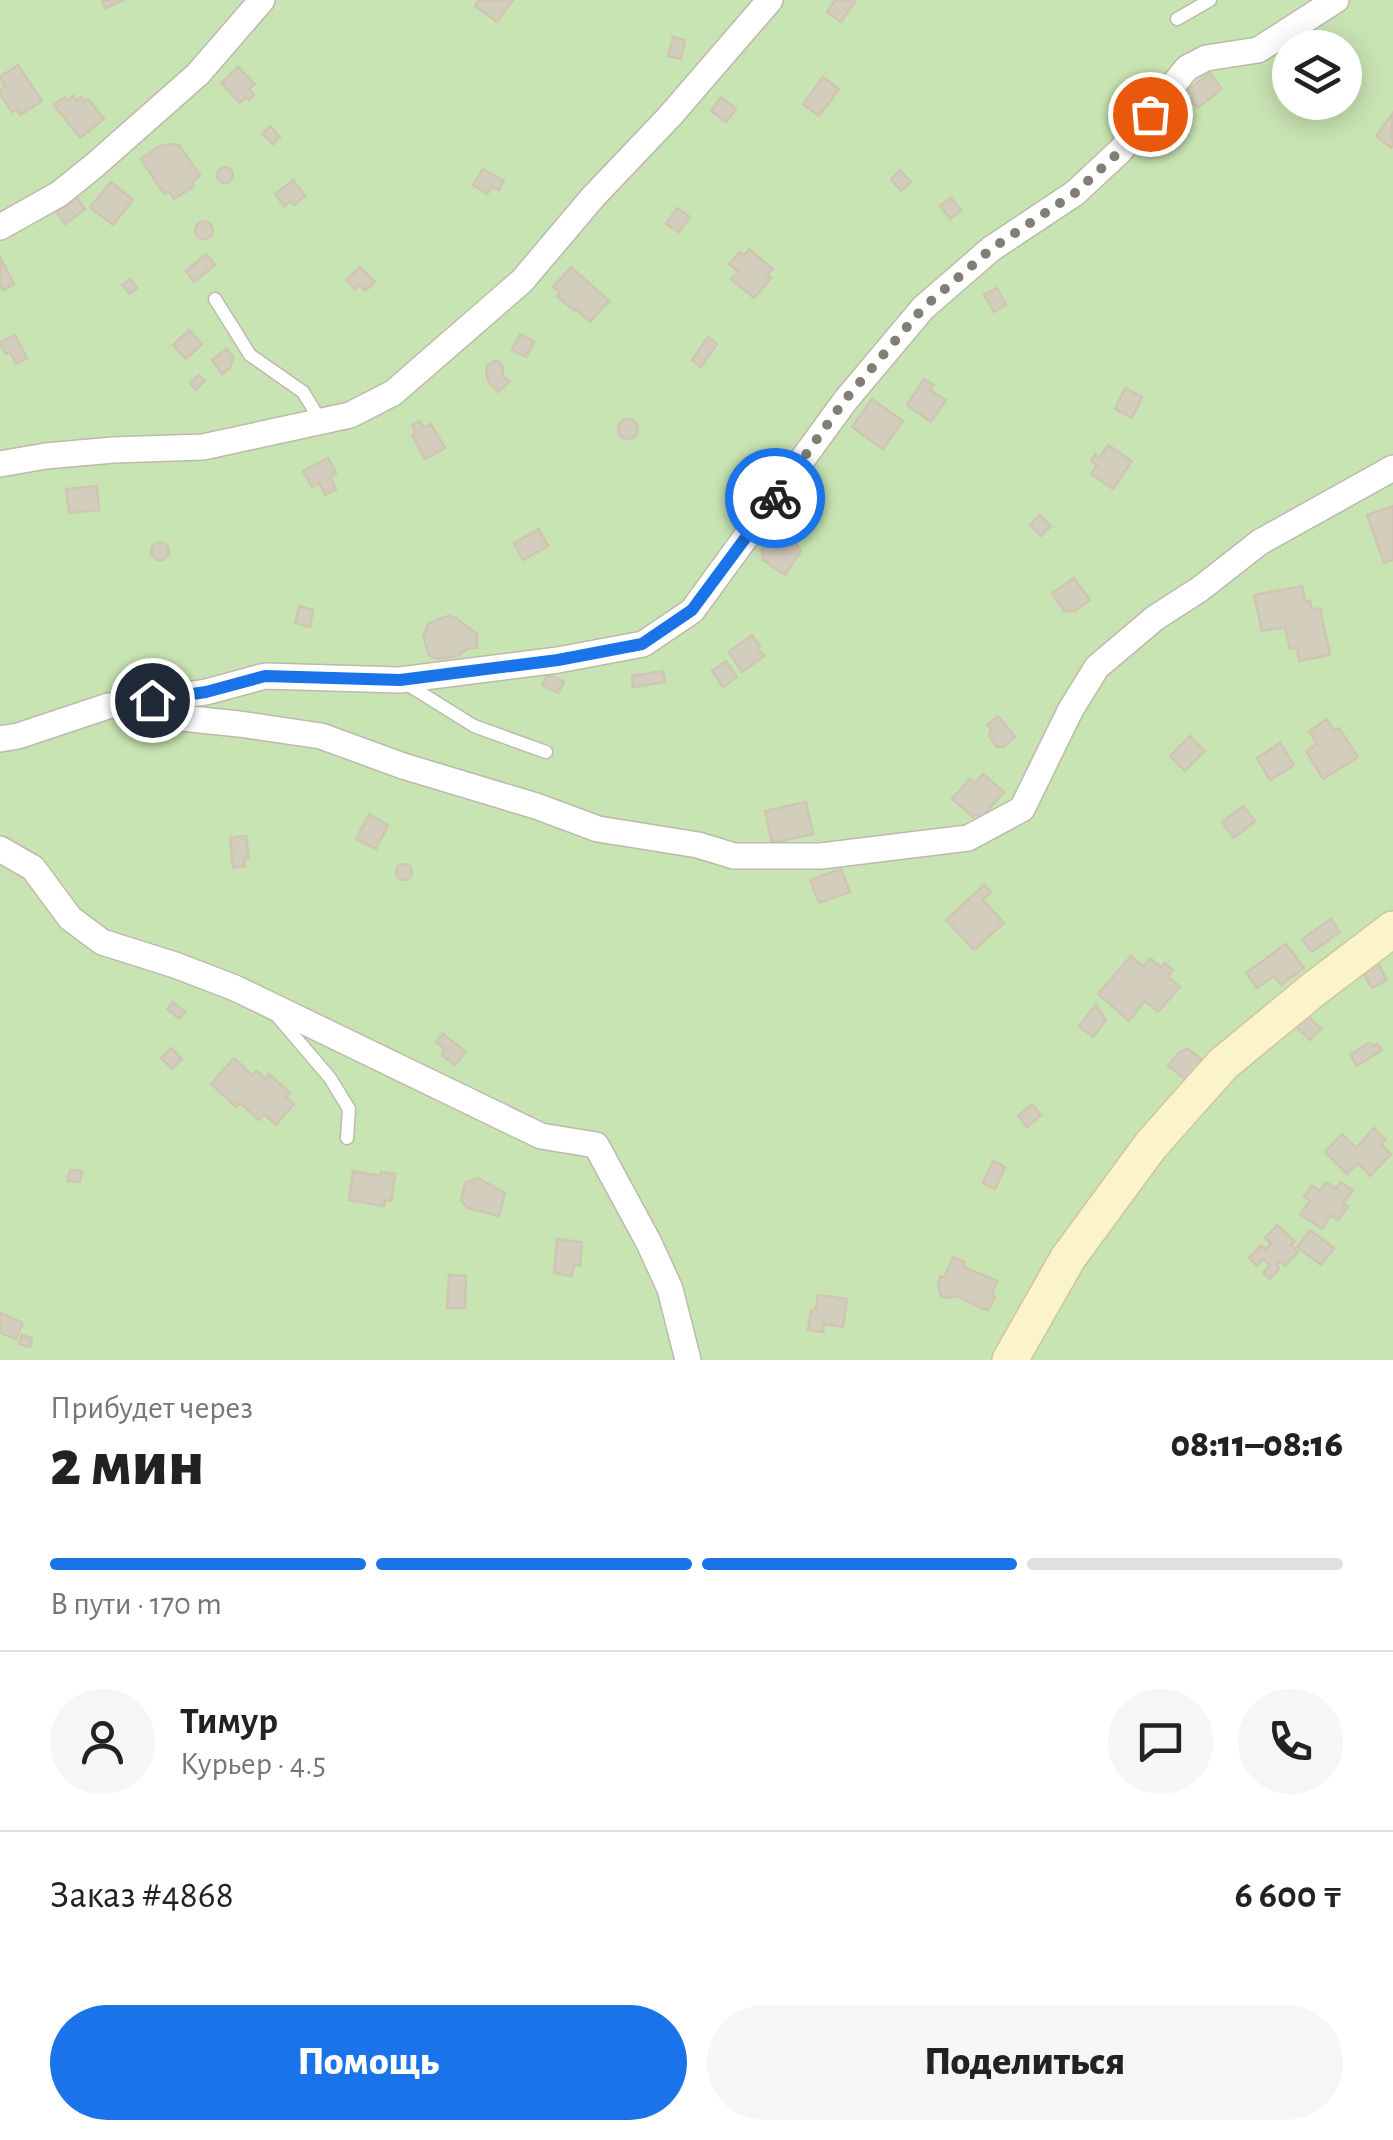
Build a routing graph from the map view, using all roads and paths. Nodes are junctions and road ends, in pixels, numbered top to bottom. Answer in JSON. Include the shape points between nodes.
{"nodes":[{"id":1,"x":262,"y":0,"type":"edge"},
{"id":2,"x":770,"y":0,"type":"edge"},
{"id":3,"x":1210,"y":0,"type":"edge"},
{"id":4,"x":1336,"y":0,"type":"edge"},
{"id":5,"x":1177,"y":19,"type":"dead end"},
{"id":6,"x":0,"y":227,"type":"edge"},
{"id":7,"x":216,"y":299,"type":"dead end"},
{"id":8,"x":322,"y":422,"type":"junction"},
{"id":9,"x":0,"y":464,"type":"edge"},
{"id":10,"x":1393,"y":468,"type":"edge"},
{"id":11,"x":400,"y":680,"type":"junction"},
{"id":12,"x":125,"y":703,"type":"junction"},
{"id":13,"x":0,"y":739,"type":"edge"},
{"id":14,"x":546,"y":752,"type":"dead end"},
{"id":15,"x":0,"y":849,"type":"edge"},
{"id":16,"x":1393,"y":929,"type":"edge"},
{"id":17,"x":268,"y":1004,"type":"junction"},
{"id":18,"x":347,"y":1138,"type":"dead end"},
{"id":19,"x":688,"y":1360,"type":"edge"},
{"id":20,"x":1010,"y":1360,"type":"edge"}],
"edges":[{"from":1,"to":6,"type":"street","via":[[198,74],[95,165]]},
{"from":2,"to":8,"type":"street","via":[[522,281],[392,393]]},
{"from":3,"to":5,"type":"lane"},
{"from":4,"to":11,"type":"street","via":[[1258,50],[1206,58],[1187,68],[1120,151],[1075,193],[991,249],[923,308],[844,401],[692,610],[642,644]]},
{"from":7,"to":8,"type":"lane","via":[[250,355],[303,392]]},
{"from":8,"to":9,"type":"street","via":[[203,447]]},
{"from":10,"to":12,"type":"street","via":[[1260,542],[1097,666],[1022,809],[968,838],[822,856],[734,856],[598,829],[320,736],[171,718]]},
{"from":11,"to":12,"type":"street","via":[[265,676]]},
{"from":11,"to":14,"type":"lane","via":[[474,726]]},
{"from":12,"to":13,"type":"street"},
{"from":15,"to":17,"type":"street","via":[[33,868],[70,918],[102,942]]},
{"from":16,"to":20,"type":"street","via":[[1210,1077],[1150,1145],[1068,1258]]},
{"from":17,"to":18,"type":"lane","via":[[330,1078],[348,1109]]},
{"from":17,"to":19,"type":"street","via":[[541,1136],[596,1145],[670,1290]]}]}
